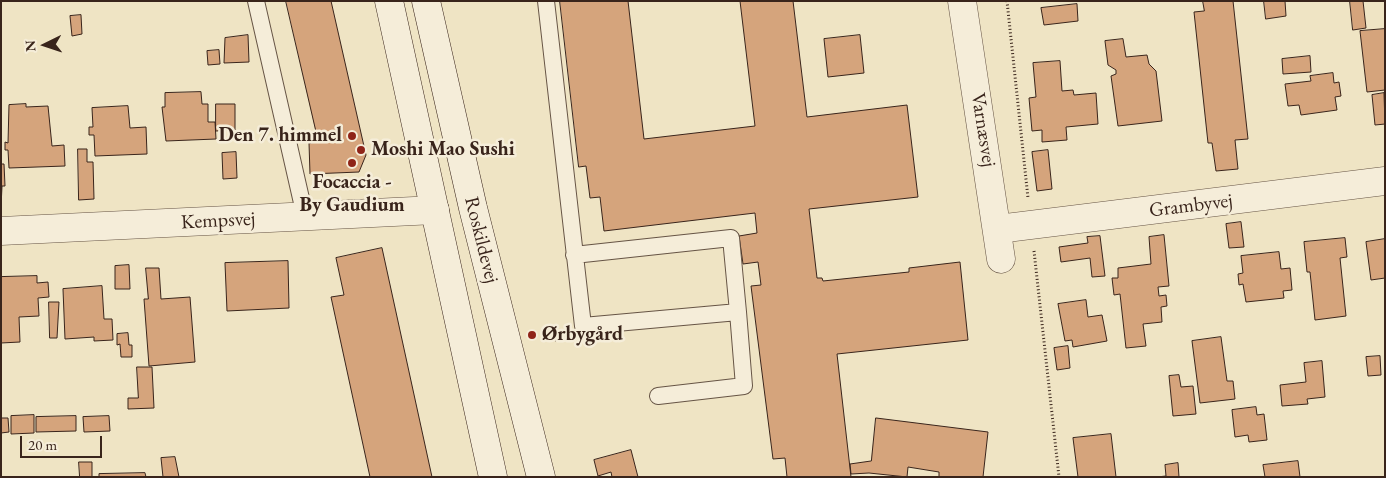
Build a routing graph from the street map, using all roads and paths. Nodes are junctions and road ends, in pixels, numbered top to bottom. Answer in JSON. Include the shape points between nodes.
{"nodes":[{"id":1,"x":256,"y":1,"type":"edge"},
{"id":2,"x":389,"y":1,"type":"edge"},
{"id":3,"x":426,"y":1,"type":"edge"},
{"id":4,"x":546,"y":1,"type":"edge"},
{"id":5,"x":962,"y":1,"type":"edge"},
{"id":6,"x":1385,"y":181,"type":"edge"},
{"id":7,"x":435,"y":210,"type":"junction"},
{"id":8,"x":305,"y":216,"type":"junction"},
{"id":9,"x":998,"y":229,"type":"junction"},
{"id":10,"x":1,"y":231,"type":"edge"},
{"id":11,"x":574,"y":255,"type":"junction"},
{"id":12,"x":1001,"y":259,"type":"dead end"},
{"id":13,"x":738,"y":312,"type":"junction"},
{"id":14,"x":658,"y":396,"type":"dead end"},
{"id":15,"x":493,"y":477,"type":"edge"},
{"id":16,"x":541,"y":477,"type":"edge"}],
"edges":[{"from":1,"to":8,"type":"lane"},
{"from":2,"to":7,"type":"street","name":"Roskildevej"},
{"from":3,"to":16,"type":"street","name":"Roskildevej","via":[[473,208]]},
{"from":4,"to":11,"type":"lane"},
{"from":5,"to":9,"type":"street","name":"Varnæsvej"},
{"from":6,"to":9,"type":"street","name":"Grambyvej"},
{"from":7,"to":8,"type":"street","name":"Kempsvej"},
{"from":7,"to":15,"type":"street","name":"Roskildevej"},
{"from":8,"to":10,"type":"street","name":"Kempsvej"},
{"from":9,"to":12,"type":"street","name":"Varnæsvej"},
{"from":11,"to":13,"type":"lane","via":[[583,326]]},
{"from":11,"to":13,"type":"lane","via":[[731,238]]},
{"from":13,"to":14,"type":"lane","via":[[744,386]]}]}
